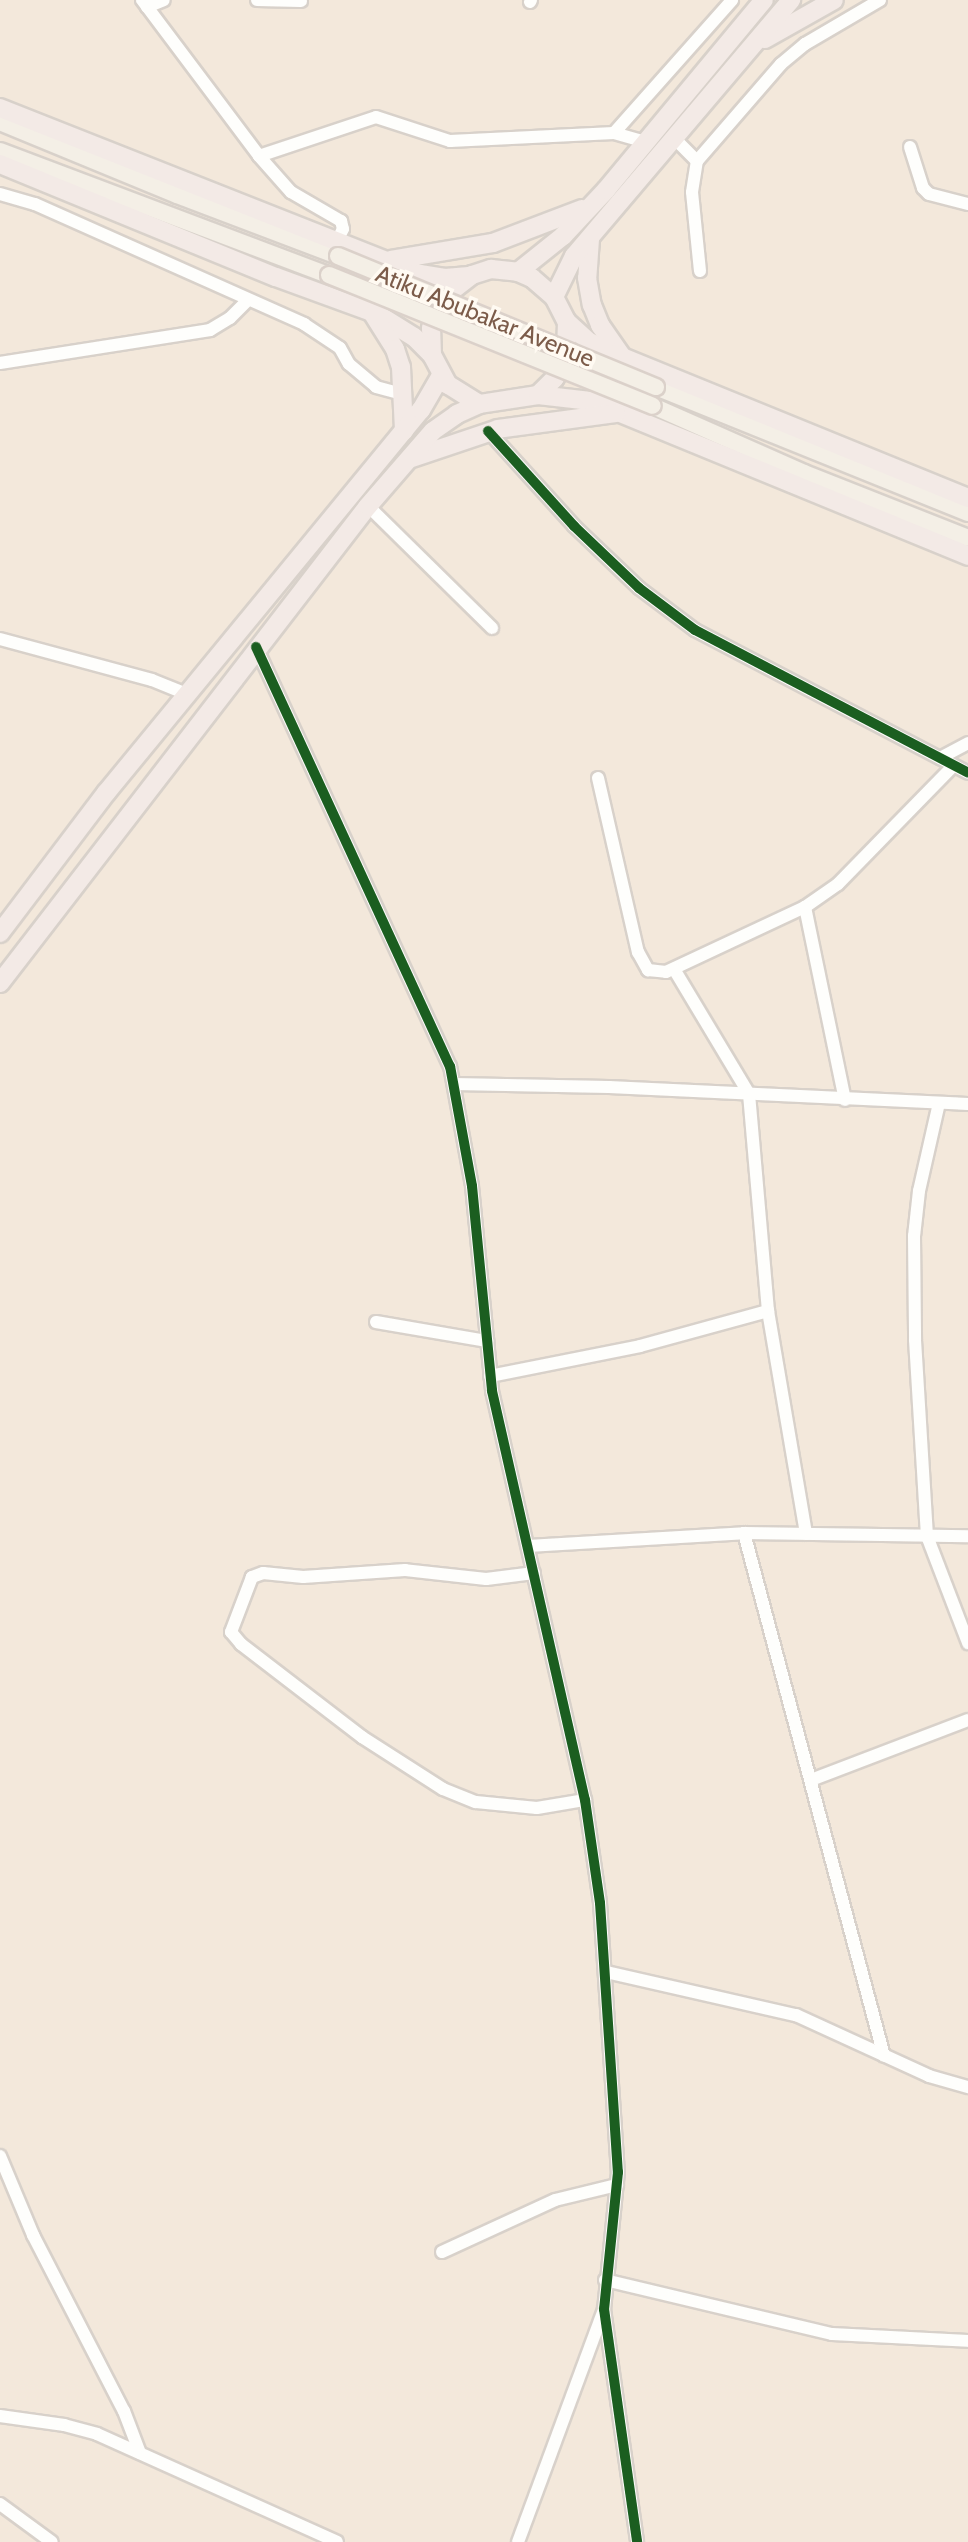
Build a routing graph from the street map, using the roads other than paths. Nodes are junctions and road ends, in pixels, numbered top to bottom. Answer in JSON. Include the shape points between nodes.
{"nodes":[{"id":1,"x":164,"y":0,"type":"edge"},
{"id":2,"x":257,"y":0,"type":"edge"},
{"id":3,"x":732,"y":0,"type":"edge"},
{"id":4,"x":764,"y":0,"type":"edge"},
{"id":5,"x":791,"y":0,"type":"edge"},
{"id":6,"x":834,"y":0,"type":"edge"},
{"id":7,"x":880,"y":0,"type":"edge"},
{"id":8,"x":301,"y":1,"type":"edge"},
{"id":9,"x":145,"y":3,"type":"edge"},
{"id":10,"x":752,"y":47,"type":"junction"},
{"id":11,"x":0,"y":108,"type":"edge"},
{"id":12,"x":0,"y":122,"type":"edge"},
{"id":13,"x":614,"y":133,"type":"junction"},
{"id":14,"x":675,"y":139,"type":"junction"},
{"id":15,"x":645,"y":142,"type":"junction"},
{"id":16,"x":910,"y":147,"type":"dead end"},
{"id":17,"x":0,"y":151,"type":"edge"},
{"id":18,"x":259,"y":156,"type":"junction"},
{"id":19,"x":697,"y":161,"type":"junction"},
{"id":20,"x":0,"y":164,"type":"edge"},
{"id":21,"x":0,"y":194,"type":"edge"},
{"id":22,"x":968,"y":204,"type":"edge"},
{"id":23,"x":592,"y":205,"type":"junction"},
{"id":24,"x":590,"y":239,"type":"junction"},
{"id":25,"x":338,"y":249,"type":"junction"},
{"id":26,"x":386,"y":261,"type":"junction"},
{"id":27,"x":700,"y":271,"type":"dead end"},
{"id":28,"x":518,"y":272,"type":"junction"},
{"id":29,"x":472,"y":275,"type":"junction"},
{"id":30,"x":554,"y":297,"type":"junction"},
{"id":31,"x":247,"y":301,"type":"junction"},
{"id":32,"x":372,"y":312,"type":"junction"},
{"id":33,"x":567,"y":322,"type":"junction"},
{"id":34,"x":432,"y":355,"type":"junction"},
{"id":35,"x":622,"y":357,"type":"junction"},
{"id":36,"x":0,"y":363,"type":"edge"},
{"id":37,"x":441,"y":376,"type":"junction"},
{"id":38,"x":403,"y":394,"type":"junction"},
{"id":39,"x":538,"y":395,"type":"junction"},
{"id":40,"x":479,"y":404,"type":"junction"},
{"id":41,"x":618,"y":412,"type":"junction"},
{"id":42,"x":404,"y":431,"type":"junction"},
{"id":43,"x":488,"y":431,"type":"junction"},
{"id":44,"x":409,"y":459,"type":"junction"},
{"id":45,"x":968,"y":498,"type":"edge"},
{"id":46,"x":368,"y":506,"type":"junction"},
{"id":47,"x":968,"y":513,"type":"edge"},
{"id":48,"x":968,"y":538,"type":"edge"},
{"id":49,"x":968,"y":556,"type":"edge"},
{"id":50,"x":492,"y":628,"type":"dead end"},
{"id":51,"x":0,"y":639,"type":"edge"},
{"id":52,"x":256,"y":647,"type":"junction"},
{"id":53,"x":186,"y":694,"type":"junction"},
{"id":54,"x":968,"y":743,"type":"edge"},
{"id":55,"x":940,"y":758,"type":"junction"},
{"id":56,"x":953,"y":766,"type":"junction"},
{"id":57,"x":968,"y":773,"type":"edge"},
{"id":58,"x":598,"y":778,"type":"dead end"},
{"id":59,"x":805,"y":907,"type":"junction"},
{"id":60,"x":0,"y":933,"type":"edge"},
{"id":61,"x":674,"y":969,"type":"junction"},
{"id":62,"x":0,"y":983,"type":"edge"},
{"id":63,"x":454,"y":1084,"type":"junction"},
{"id":64,"x":749,"y":1094,"type":"junction"},
{"id":65,"x":845,"y":1100,"type":"junction"},
{"id":66,"x":939,"y":1103,"type":"junction"},
{"id":67,"x":968,"y":1104,"type":"edge"},
{"id":68,"x":768,"y":1311,"type":"junction"},
{"id":69,"x":376,"y":1322,"type":"dead end"},
{"id":70,"x":487,"y":1341,"type":"junction"},
{"id":71,"x":490,"y":1376,"type":"junction"},
{"id":72,"x":744,"y":1533,"type":"junction"},
{"id":73,"x":806,"y":1534,"type":"junction"},
{"id":74,"x":927,"y":1536,"type":"junction"},
{"id":75,"x":968,"y":1536,"type":"edge"},
{"id":76,"x":528,"y":1546,"type":"junction"},
{"id":77,"x":534,"y":1573,"type":"junction"},
{"id":78,"x":968,"y":1643,"type":"edge"},
{"id":79,"x":968,"y":1720,"type":"edge"},
{"id":80,"x":811,"y":1780,"type":"junction"},
{"id":81,"x":585,"y":1800,"type":"junction"},
{"id":82,"x":606,"y":1972,"type":"junction"},
{"id":83,"x":884,"y":2056,"type":"junction"},
{"id":84,"x":968,"y":2087,"type":"edge"},
{"id":85,"x":0,"y":2156,"type":"edge"},
{"id":86,"x":617,"y":2185,"type":"junction"},
{"id":87,"x":442,"y":2252,"type":"dead end"},
{"id":88,"x":605,"y":2280,"type":"junction"},
{"id":89,"x":604,"y":2309,"type":"junction"},
{"id":90,"x":968,"y":2341,"type":"edge"},
{"id":91,"x":0,"y":2416,"type":"edge"},
{"id":92,"x":140,"y":2453,"type":"junction"},
{"id":93,"x":0,"y":2504,"type":"edge"},
{"id":94,"x":30,"y":2526,"type":"junction"},
{"id":95,"x":25,"y":2542,"type":"edge"},
{"id":96,"x":52,"y":2542,"type":"edge"},
{"id":97,"x":337,"y":2542,"type":"edge"},
{"id":98,"x":518,"y":2542,"type":"edge"},
{"id":99,"x":637,"y":2542,"type":"edge"}],
"edges":[{"from":1,"to":9,"type":"street"},
{"from":2,"to":8,"type":"street"},
{"from":3,"to":13,"type":"street"},
{"from":4,"to":15,"type":"highway"},
{"from":5,"to":10,"type":"highway"},
{"from":6,"to":10,"type":"highway"},
{"from":7,"to":19,"type":"street","via":[[781,64]]},
{"from":9,"to":18,"type":"street"},
{"from":10,"to":14,"type":"highway"},
{"from":11,"to":25,"type":"highway"},
{"from":12,"to":25,"type":"main road","name":"Atiku Abubakar Avenue","via":[[177,195]]},
{"from":13,"to":15,"type":"street"},
{"from":13,"to":18,"type":"street","via":[[450,141],[376,117]]},
{"from":14,"to":19,"type":"street"},
{"from":14,"to":24,"type":"highway"},
{"from":15,"to":23,"type":"highway"},
{"from":16,"to":22,"type":"street","via":[[929,194]]},
{"from":17,"to":48,"type":"main road","name":"Atiku Abubakar Avenue","bridge":true,"via":[[329,275]]},
{"from":18,"to":25,"type":"street","via":[[291,192],[337,216],[343,229]]},
{"from":19,"to":27,"type":"street","via":[[692,192]]},
{"from":20,"to":32,"type":"highway"},
{"from":21,"to":31,"type":"street","via":[[76,222]]},
{"from":23,"to":26,"type":"highway","via":[[493,243]]},
{"from":23,"to":28,"type":"highway"},
{"from":24,"to":30,"type":"highway","via":[[568,265]]},
{"from":24,"to":35,"type":"highway","via":[[587,278],[592,305]]},
{"from":25,"to":26,"type":"highway"},
{"from":25,"to":47,"type":"main road","name":"Atiku Abubakar Avenue","bridge":true,"via":[[656,387]]},
{"from":26,"to":29,"type":"highway","via":[[431,277]]},
{"from":28,"to":29,"type":"highway","via":[[491,269]]},
{"from":28,"to":30,"type":"highway"},
{"from":29,"to":34,"type":"highway","via":[[438,306],[431,328]]},
{"from":30,"to":33,"type":"highway"},
{"from":31,"to":36,"type":"street","via":[[210,330]]},
{"from":31,"to":38,"type":"street","via":[[324,335],[361,376],[376,387]]},
{"from":32,"to":34,"type":"highway"},
{"from":32,"to":38,"type":"highway","via":[[395,349]]},
{"from":33,"to":35,"type":"highway","via":[[589,342]]},
{"from":33,"to":39,"type":"highway","via":[[562,368]]},
{"from":34,"to":37,"type":"highway"},
{"from":35,"to":45,"type":"highway"},
{"from":37,"to":40,"type":"highway","via":[[457,394]]},
{"from":37,"to":42,"type":"highway"},
{"from":38,"to":42,"type":"highway"},
{"from":39,"to":40,"type":"highway"},
{"from":39,"to":41,"type":"highway","via":[[572,396]]},
{"from":40,"to":44,"type":"highway","via":[[445,421]]},
{"from":41,"to":43,"type":"highway"},
{"from":41,"to":49,"type":"highway"},
{"from":42,"to":53,"type":"highway"},
{"from":43,"to":44,"type":"highway"},
{"from":43,"to":55,"type":"street","via":[[574,526],[639,588],[695,630]]},
{"from":44,"to":46,"type":"highway"},
{"from":46,"to":50,"type":"street"},
{"from":46,"to":52,"type":"highway"},
{"from":51,"to":53,"type":"street"},
{"from":52,"to":62,"type":"highway"},
{"from":52,"to":63,"type":"street","via":[[433,1023]]},
{"from":53,"to":60,"type":"highway"},
{"from":54,"to":55,"type":"street"},
{"from":55,"to":56,"type":"street"},
{"from":56,"to":57,"type":"street"},
{"from":56,"to":59,"type":"street","via":[[838,884]]},
{"from":58,"to":61,"type":"street","via":[[638,952],[648,970]]},
{"from":59,"to":61,"type":"street"},
{"from":59,"to":65,"type":"street"},
{"from":61,"to":64,"type":"street"},
{"from":63,"to":64,"type":"street"},
{"from":63,"to":70,"type":"street","via":[[472,1186]]},
{"from":64,"to":65,"type":"street"},
{"from":64,"to":68,"type":"street"},
{"from":65,"to":66,"type":"street"},
{"from":66,"to":67,"type":"street"},
{"from":66,"to":74,"type":"street","via":[[914,1236]]},
{"from":68,"to":71,"type":"street","via":[[640,1346]]},
{"from":68,"to":73,"type":"street"},
{"from":69,"to":70,"type":"street"},
{"from":70,"to":71,"type":"street"},
{"from":71,"to":76,"type":"street"},
{"from":72,"to":73,"type":"street"},
{"from":72,"to":76,"type":"street"},
{"from":72,"to":80,"type":"street"},
{"from":73,"to":74,"type":"street"},
{"from":74,"to":75,"type":"street"},
{"from":74,"to":78,"type":"street"},
{"from":76,"to":77,"type":"street"},
{"from":77,"to":81,"type":"street"},
{"from":77,"to":81,"type":"street","via":[[486,1579],[405,1570],[303,1577],[263,1573],[252,1577],[231,1632],[362,1737],[443,1789],[476,1802],[537,1808]]},
{"from":79,"to":80,"type":"street"},
{"from":80,"to":83,"type":"street"},
{"from":81,"to":82,"type":"street"},
{"from":82,"to":83,"type":"street","via":[[796,2015]]},
{"from":82,"to":86,"type":"street"},
{"from":83,"to":84,"type":"street"},
{"from":85,"to":92,"type":"street"},
{"from":86,"to":87,"type":"street","via":[[555,2200]]},
{"from":86,"to":88,"type":"street"},
{"from":88,"to":89,"type":"street"},
{"from":88,"to":90,"type":"street","via":[[832,2334]]},
{"from":89,"to":98,"type":"street"},
{"from":89,"to":99,"type":"street"},
{"from":91,"to":92,"type":"street","via":[[64,2425]]},
{"from":92,"to":97,"type":"street"},
{"from":93,"to":94,"type":"street"},
{"from":94,"to":95,"type":"street"},
{"from":94,"to":96,"type":"street"}]}
